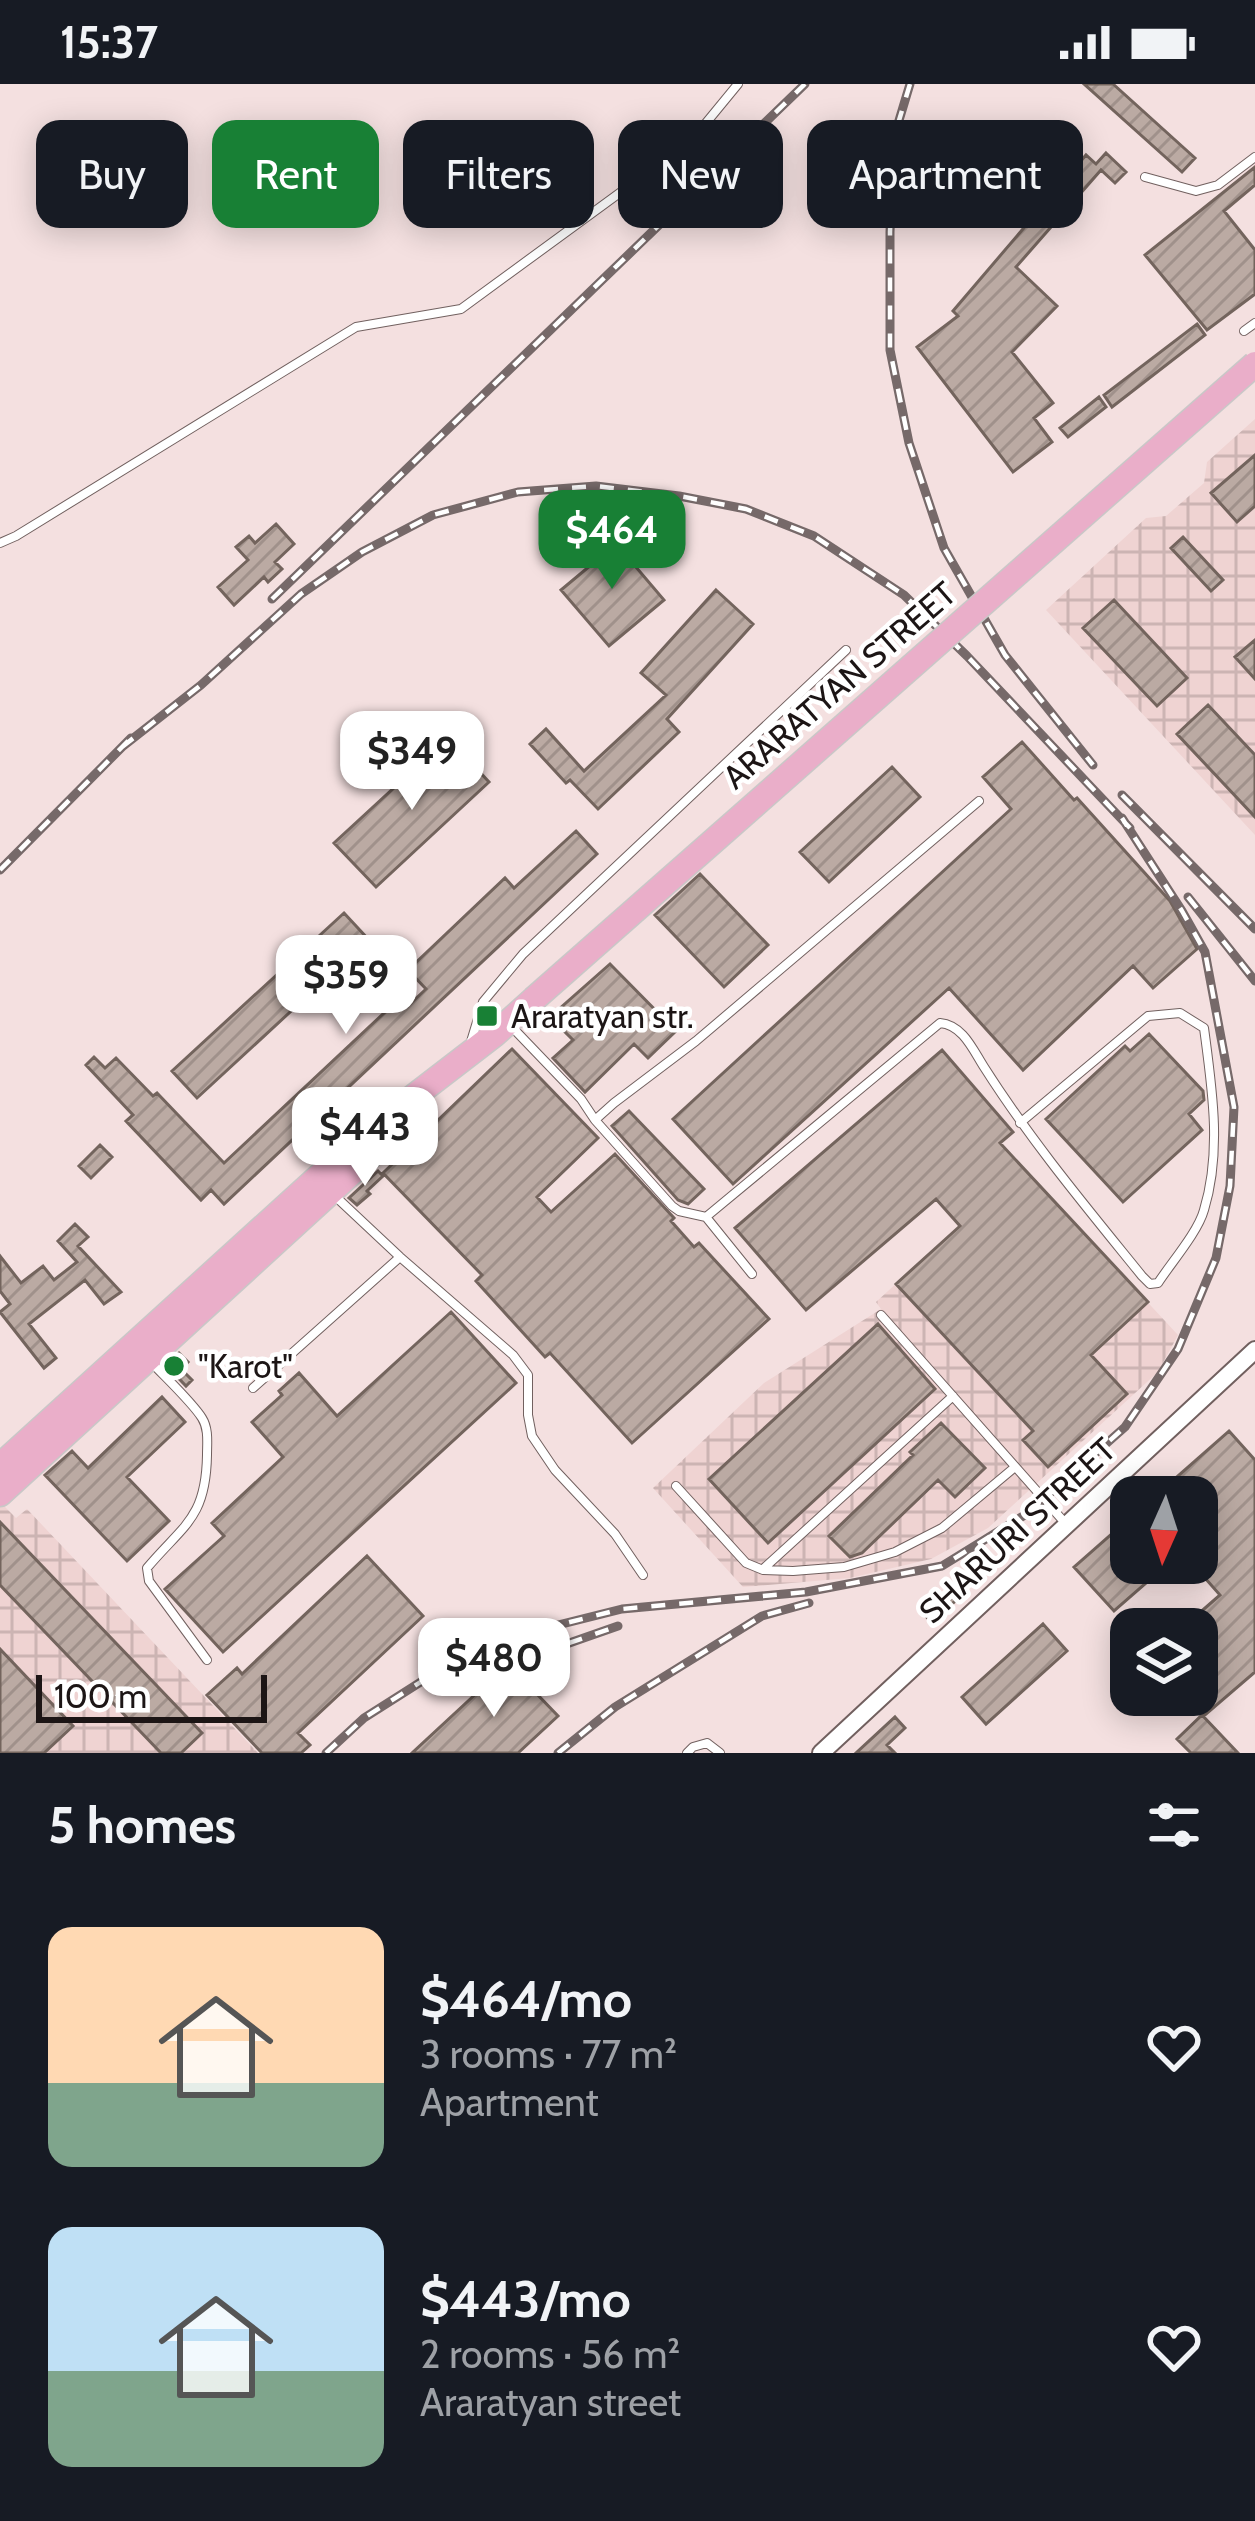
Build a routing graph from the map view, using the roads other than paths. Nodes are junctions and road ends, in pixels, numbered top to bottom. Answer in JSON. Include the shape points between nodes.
{"nodes":[{"id":1,"x":738,"y":84,"type":"edge"},
{"id":2,"x":1255,"y":157,"type":"edge"},
{"id":3,"x":1145,"y":177,"type":"dead end"},
{"id":4,"x":1255,"y":323,"type":"edge"},
{"id":5,"x":1244,"y":331,"type":"dead end"},
{"id":6,"x":1255,"y":364,"type":"edge"},
{"id":7,"x":0,"y":543,"type":"edge"},
{"id":8,"x":846,"y":650,"type":"dead end"},
{"id":9,"x":980,"y":800,"type":"dead end"},
{"id":10,"x":507,"y":1022,"type":"junction"},
{"id":11,"x":466,"y":1056,"type":"junction"},
{"id":12,"x":595,"y":1120,"type":"junction"},
{"id":13,"x":1020,"y":1124,"type":"junction"},
{"id":14,"x":331,"y":1191,"type":"junction"},
{"id":15,"x":706,"y":1217,"type":"junction"},
{"id":16,"x":400,"y":1257,"type":"junction"},
{"id":17,"x":752,"y":1274,"type":"dead end"},
{"id":18,"x":881,"y":1315,"type":"dead end"},
{"id":19,"x":1254,"y":1352,"type":"edge"},
{"id":20,"x":148,"y":1358,"type":"junction"},
{"id":21,"x":253,"y":1388,"type":"dead end"},
{"id":22,"x":953,"y":1396,"type":"junction"},
{"id":23,"x":0,"y":1466,"type":"edge"},
{"id":24,"x":1016,"y":1467,"type":"junction"},
{"id":25,"x":676,"y":1486,"type":"dead end"},
{"id":26,"x":0,"y":1494,"type":"edge"},
{"id":27,"x":1067,"y":1525,"type":"junction"},
{"id":28,"x":763,"y":1570,"type":"junction"},
{"id":29,"x":643,"y":1575,"type":"dead end"},
{"id":30,"x":207,"y":1660,"type":"dead end"},
{"id":31,"x":687,"y":1753,"type":"edge"},
{"id":32,"x":720,"y":1753,"type":"edge"},
{"id":33,"x":821,"y":1753,"type":"edge"}],
"edges":[{"from":1,"to":7,"type":"lane","via":[[692,140],[461,309],[356,327]]},
{"from":2,"to":3,"type":"lane","via":[[1196,191]]},
{"from":4,"to":5,"type":"lane"},
{"from":6,"to":10,"type":"main road","name":"ARARATYAN STREET","bridge":true},
{"from":8,"to":11,"type":"lane","via":[[523,954],[483,1002]]},
{"from":9,"to":12,"type":"lane"},
{"from":10,"to":11,"type":"main road","name":"ARARATYAN STREET"},
{"from":10,"to":12,"type":"lane"},
{"from":11,"to":14,"type":"main road","name":"ARARATYAN STREET"},
{"from":11,"to":23,"type":"main road","name":"ARARATYAN STREET","via":[[369,1130]]},
{"from":12,"to":15,"type":"lane","via":[[672,1206]]},
{"from":13,"to":13,"type":"lane","via":[[1148,1016],[1180,1013],[1204,1028],[1215,1111],[1204,1214],[1158,1283],[1142,1276]]},
{"from":13,"to":15,"type":"lane","via":[[964,1036],[940,1024]]},
{"from":14,"to":16,"type":"lane"},
{"from":14,"to":20,"type":"main road","name":"ARARATYAN STREET"},
{"from":15,"to":17,"type":"lane"},
{"from":16,"to":21,"type":"lane"},
{"from":16,"to":29,"type":"lane","via":[[513,1354],[528,1375],[532,1436]]},
{"from":18,"to":22,"type":"lane"},
{"from":19,"to":27,"type":"street","name":"SHARURI STREET"},
{"from":20,"to":26,"type":"main road","name":"ARARATYAN STREET"},
{"from":20,"to":30,"type":"lane","via":[[207,1430],[206,1477],[191,1522],[147,1568]]},
{"from":22,"to":24,"type":"lane"},
{"from":22,"to":28,"type":"lane"},
{"from":24,"to":27,"type":"lane"},
{"from":24,"to":28,"type":"lane","via":[[942,1528],[895,1552],[844,1567]]},
{"from":25,"to":28,"type":"lane","via":[[746,1563]]},
{"from":27,"to":33,"type":"street","name":"SHARURI STREET"},
{"from":31,"to":32,"type":"lane","via":[[706,1744]]}]}
